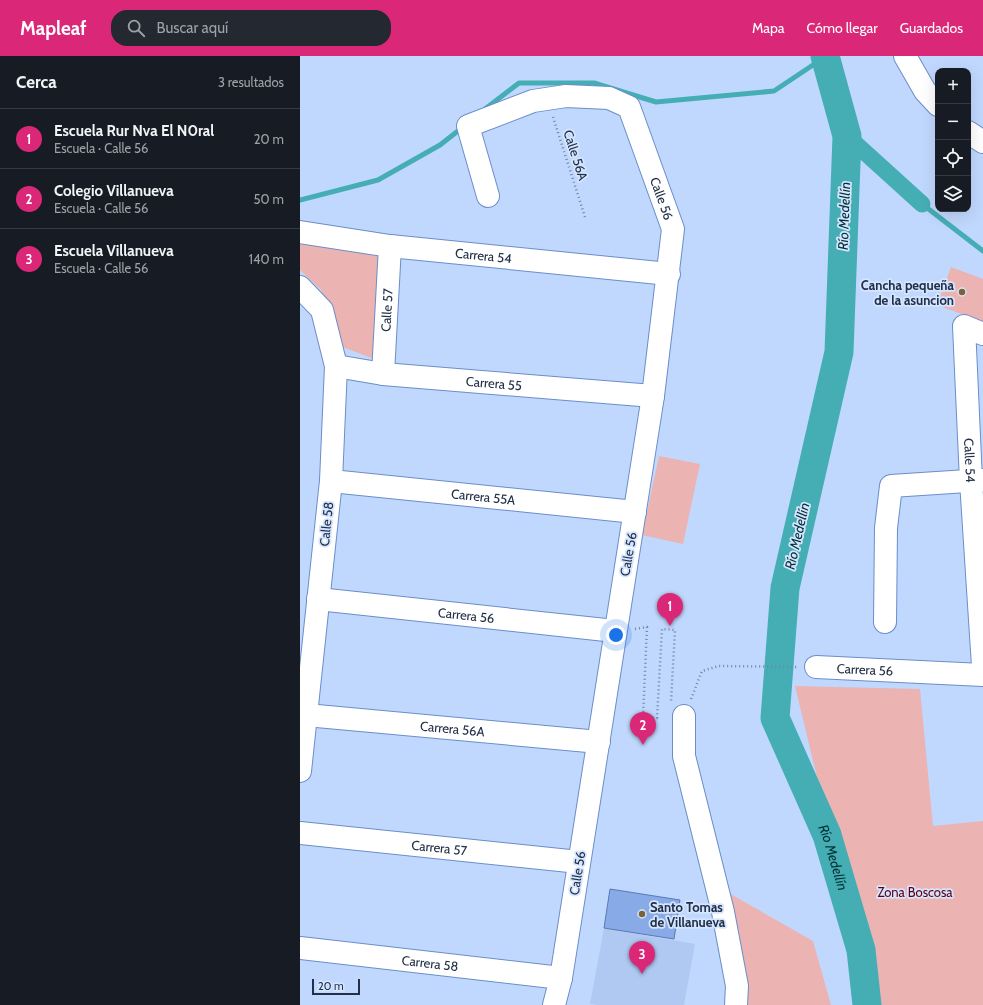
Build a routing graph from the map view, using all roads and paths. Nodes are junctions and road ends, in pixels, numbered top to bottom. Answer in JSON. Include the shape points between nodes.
{"nodes":[{"id":1,"x":905,"y":56,"type":"edge"},
{"id":2,"x":547,"y":99,"type":"junction"},
{"id":3,"x":937,"y":104,"type":"edge"},
{"id":4,"x":971,"y":134,"type":"edge"},
{"id":5,"x":983,"y":142,"type":"edge"},
{"id":6,"x":488,"y":196,"type":"dead end"},
{"id":7,"x":585,"y":217,"type":"dead end"},
{"id":8,"x":300,"y":232,"type":"edge"},
{"id":9,"x":390,"y":246,"type":"junction"},
{"id":10,"x":668,"y":274,"type":"junction"},
{"id":11,"x":300,"y":287,"type":"edge"},
{"id":12,"x":974,"y":330,"type":"edge"},
{"id":13,"x":336,"y":366,"type":"junction"},
{"id":14,"x":383,"y":374,"type":"junction"},
{"id":15,"x":653,"y":396,"type":"junction"},
{"id":16,"x":983,"y":458,"type":"edge"},
{"id":17,"x":977,"y":480,"type":"edge"},
{"id":18,"x":331,"y":482,"type":"junction"},
{"id":19,"x":636,"y":512,"type":"junction"},
{"id":20,"x":318,"y":599,"type":"junction"},
{"id":21,"x":885,"y":622,"type":"dead end"},
{"id":22,"x":615,"y":631,"type":"junction"},
{"id":23,"x":983,"y":662,"type":"edge"},
{"id":24,"x":983,"y":666,"type":"edge"},
{"id":25,"x":816,"y":668,"type":"joint"},
{"id":26,"x":914,"y":671,"type":"junction"},
{"id":27,"x":983,"y":675,"type":"edge"},
{"id":28,"x":306,"y":715,"type":"junction"},
{"id":29,"x":684,"y":716,"type":"junction"},
{"id":30,"x":599,"y":742,"type":"junction"},
{"id":31,"x":300,"y":771,"type":"edge"},
{"id":32,"x":300,"y":833,"type":"edge"},
{"id":33,"x":579,"y":862,"type":"junction"},
{"id":34,"x":300,"y":948,"type":"edge"},
{"id":35,"x":561,"y":978,"type":"junction"},
{"id":36,"x":554,"y":1005,"type":"edge"},
{"id":37,"x":736,"y":1005,"type":"edge"}],
"edges":[{"from":1,"to":3,"type":"street","via":[[925,92]]},
{"from":2,"to":6,"type":"street","via":[[533,101],[468,126]]},
{"from":2,"to":7,"type":"path","name":"Calle 56A"},
{"from":2,"to":10,"type":"street","name":"Calle 56","via":[[566,96],[609,98],[629,107],[673,229]]},
{"from":4,"to":5,"type":"street"},
{"from":8,"to":9,"type":"street","name":"Carrera 54"},
{"from":9,"to":10,"type":"street","name":"Carrera 54"},
{"from":9,"to":14,"type":"street","name":"Calle 57"},
{"from":10,"to":15,"type":"street","name":"Calle 56"},
{"from":11,"to":13,"type":"street","name":"Calle 58","via":[[322,310]]},
{"from":12,"to":16,"type":"street","name":"Calle 54"},
{"from":12,"to":17,"type":"street","name":"Calle 54"},
{"from":13,"to":14,"type":"street","name":"Carrera 55"},
{"from":13,"to":18,"type":"street","name":"Calle 58"},
{"from":14,"to":15,"type":"street","name":"Carrera 55"},
{"from":15,"to":19,"type":"street","name":"Calle 56"},
{"from":17,"to":21,"type":"street","via":[[891,486],[886,528]]},
{"from":17,"to":23,"type":"street","name":"Calle 54"},
{"from":18,"to":19,"type":"street","name":"Carrera 55A"},
{"from":18,"to":20,"type":"street","name":"Calle 58"},
{"from":19,"to":22,"type":"street","name":"Calle 56"},
{"from":20,"to":22,"type":"street","name":"Carrera 56"},
{"from":20,"to":28,"type":"street","name":"Calle 58"},
{"from":22,"to":29,"type":"path","via":[[647,627],[643,717],[657,718],[662,629],[675,630],[670,717]]},
{"from":22,"to":30,"type":"street","name":"Calle 56"},
{"from":23,"to":24,"type":"street","name":"Calle 54"},
{"from":23,"to":26,"type":"street","name":"Carrera 56"},
{"from":25,"to":26,"type":"street","name":"Carrera 56"},
{"from":25,"to":29,"type":"path","via":[[719,666],[702,671]]},
{"from":26,"to":27,"type":"street","name":"Carrera 56"},
{"from":28,"to":30,"type":"street","name":"Carrera 56A"},
{"from":28,"to":31,"type":"street","name":"Calle 58"},
{"from":29,"to":37,"type":"street","via":[[684,756],[723,912],[736,986]]},
{"from":30,"to":33,"type":"street","name":"Calle 56"},
{"from":32,"to":33,"type":"street","name":"Carrera 57"},
{"from":33,"to":35,"type":"street","name":"Calle 56"},
{"from":34,"to":35,"type":"street","name":"Carrera 58"},
{"from":35,"to":36,"type":"street","name":"Calle 56"}]}
